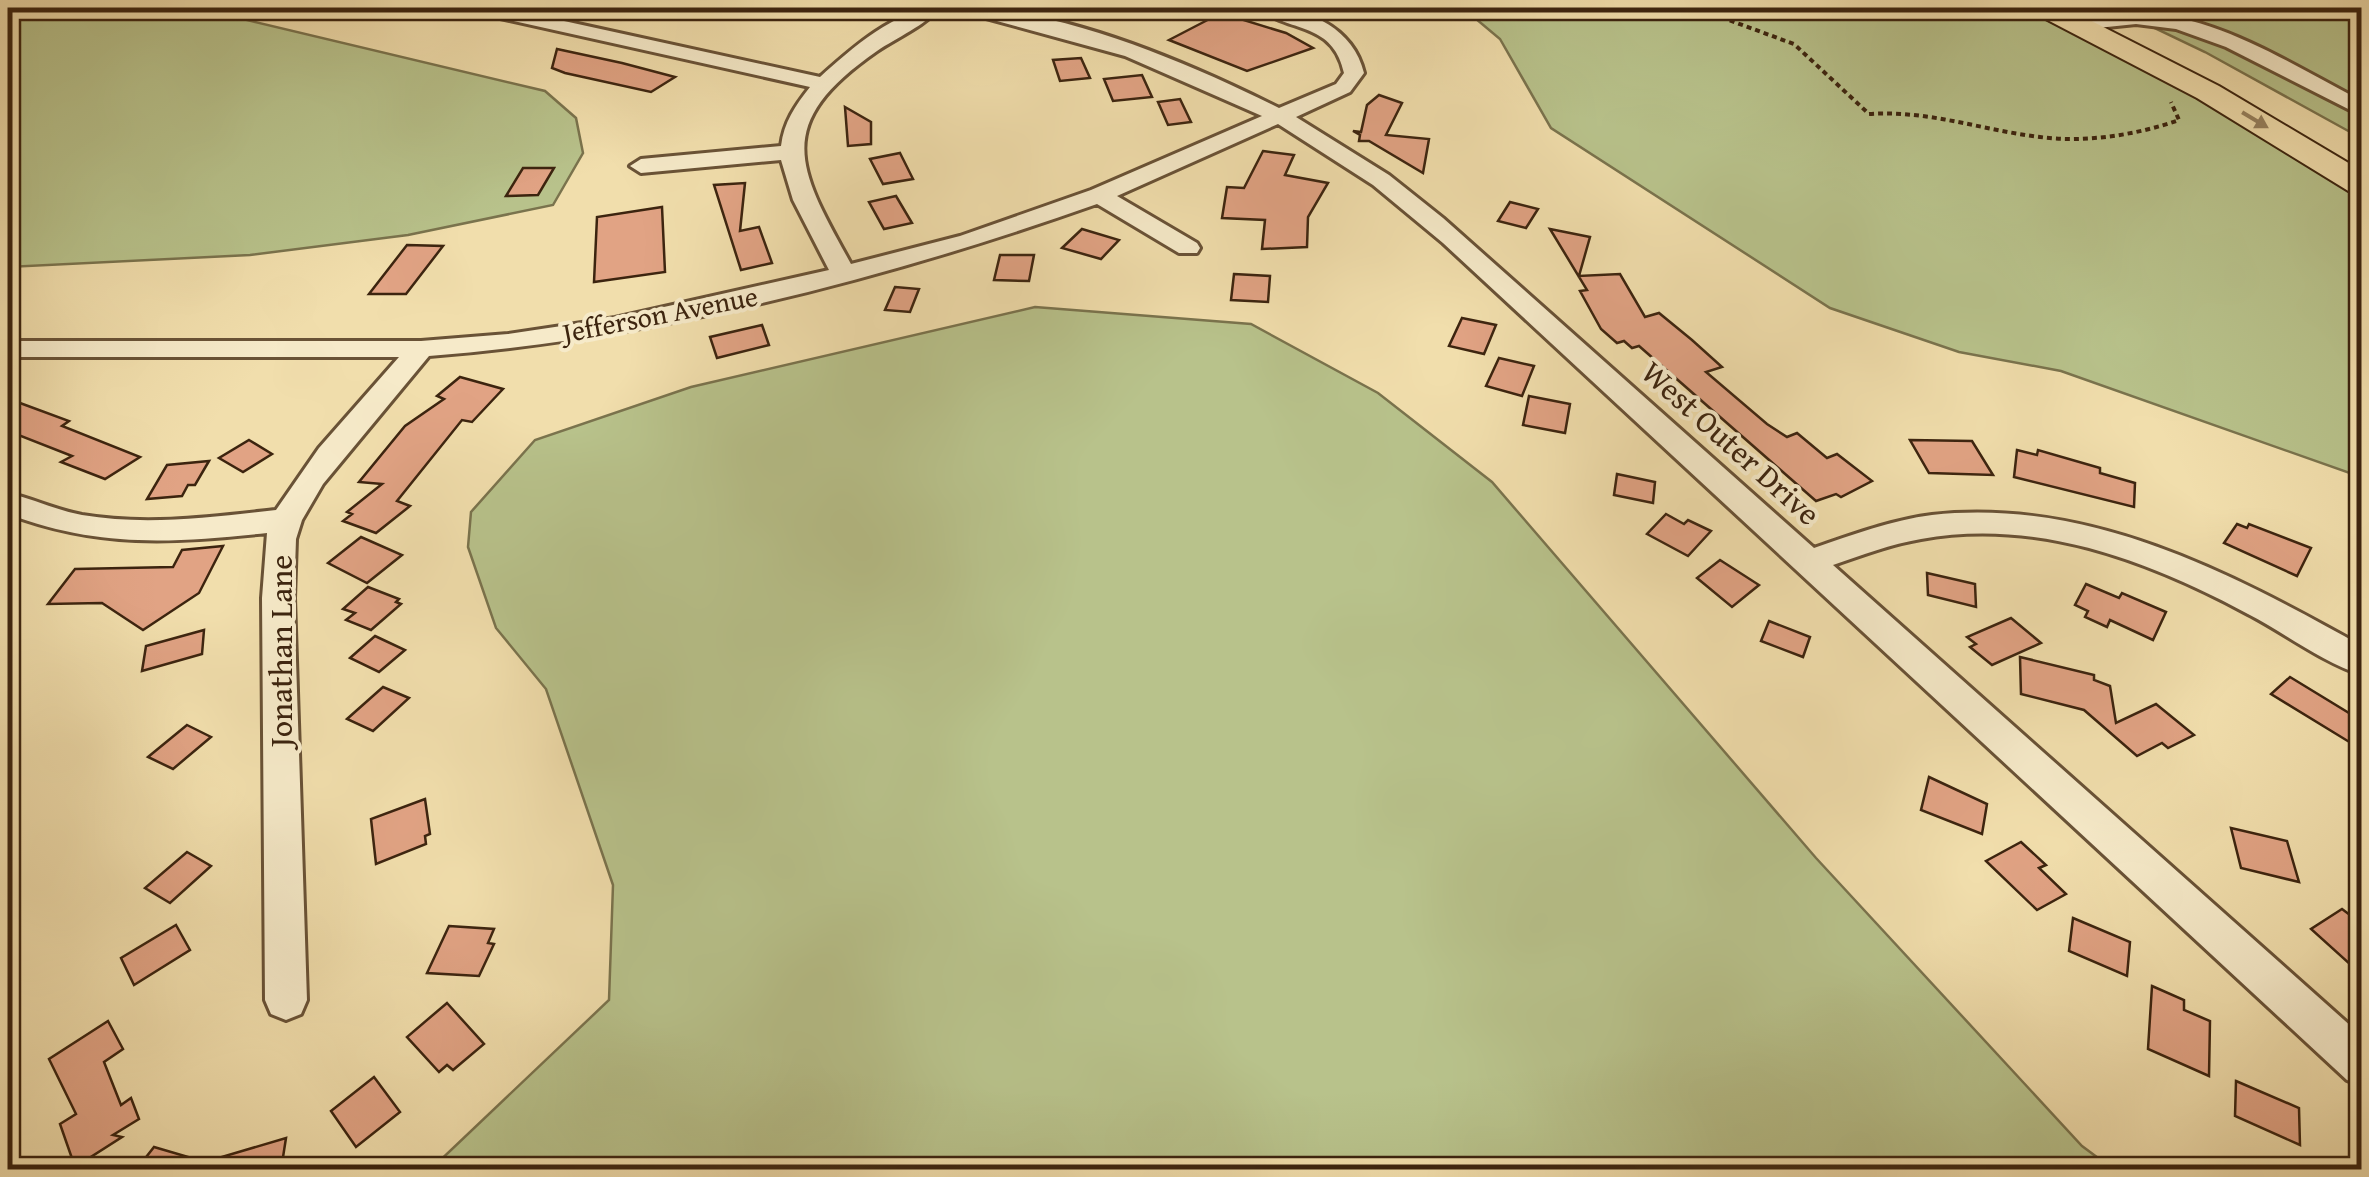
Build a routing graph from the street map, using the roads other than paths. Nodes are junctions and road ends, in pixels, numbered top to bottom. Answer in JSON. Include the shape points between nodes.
{"nodes":[{"id":1,"x":482,"y":8,"type":"edge"},
{"id":2,"x":930,"y":8,"type":"edge"},
{"id":3,"x":971,"y":8,"type":"edge"},
{"id":4,"x":1268,"y":8,"type":"edge"},
{"id":5,"x":2046,"y":8,"type":"edge"},
{"id":6,"x":2093,"y":16,"type":"edge"},
{"id":7,"x":823,"y":84,"type":"junction"},
{"id":8,"x":2362,"y":110,"type":"edge"},
{"id":9,"x":1282,"y":118,"type":"junction"},
{"id":10,"x":791,"y":152,"type":"junction"},
{"id":11,"x":2362,"y":155,"type":"edge"},
{"id":12,"x":642,"y":166,"type":"dead end"},
{"id":13,"x":2362,"y":185,"type":"edge"},
{"id":14,"x":1099,"y":195,"type":"junction"},
{"id":15,"x":1188,"y":248,"type":"dead end"},
{"id":16,"x":844,"y":274,"type":"junction"},
{"id":17,"x":8,"y":349,"type":"edge"},
{"id":18,"x":421,"y":349,"type":"junction"},
{"id":19,"x":8,"y":503,"type":"edge"},
{"id":20,"x":286,"y":520,"type":"junction"},
{"id":21,"x":1808,"y":561,"type":"junction"},
{"id":22,"x":2362,"y":662,"type":"edge"},
{"id":23,"x":286,"y":1000,"type":"dead end"},
{"id":24,"x":2362,"y":1065,"type":"edge"}],
"edges":[{"from":1,"to":7,"type":"street"},
{"from":2,"to":7,"type":"street"},
{"from":3,"to":9,"type":"street","name":"West Outer Drive","via":[[1134,52]]},
{"from":4,"to":9,"type":"street","name":"Jefferson Avenue","via":[[1333,36],[1352,58],[1354,74],[1342,88]]},
{"from":5,"to":6,"type":"highway"},
{"from":6,"to":8,"type":"street","via":[[2159,19],[2197,30]]},
{"from":6,"to":11,"type":"highway","via":[[2236,83]]},
{"from":6,"to":13,"type":"highway","one_way":true},
{"from":7,"to":10,"type":"street","via":[[796,127]]},
{"from":9,"to":14,"type":"street","name":"Jefferson Avenue"},
{"from":9,"to":21,"type":"street","name":"West Outer Drive","via":[[1381,180],[1448,234]]},
{"from":10,"to":12,"type":"street"},
{"from":10,"to":16,"type":"street"},
{"from":14,"to":15,"type":"street"},
{"from":14,"to":16,"type":"street","name":"Jefferson Avenue","via":[[969,241]]},
{"from":16,"to":18,"type":"street","name":"Jefferson Avenue","via":[[615,326]]},
{"from":17,"to":18,"type":"street","name":"Jefferson Avenue"},
{"from":18,"to":20,"type":"street","name":"Jonathan Lane","via":[[317,472]]},
{"from":19,"to":20,"type":"street","via":[[102,532]]},
{"from":20,"to":23,"type":"street","name":"Jonathan Lane","via":[[278,598]]},
{"from":21,"to":22,"type":"street","via":[[1920,528],[2026,524],[2114,540],[2222,584]]},
{"from":21,"to":24,"type":"street","name":"West Outer Drive"}]}
